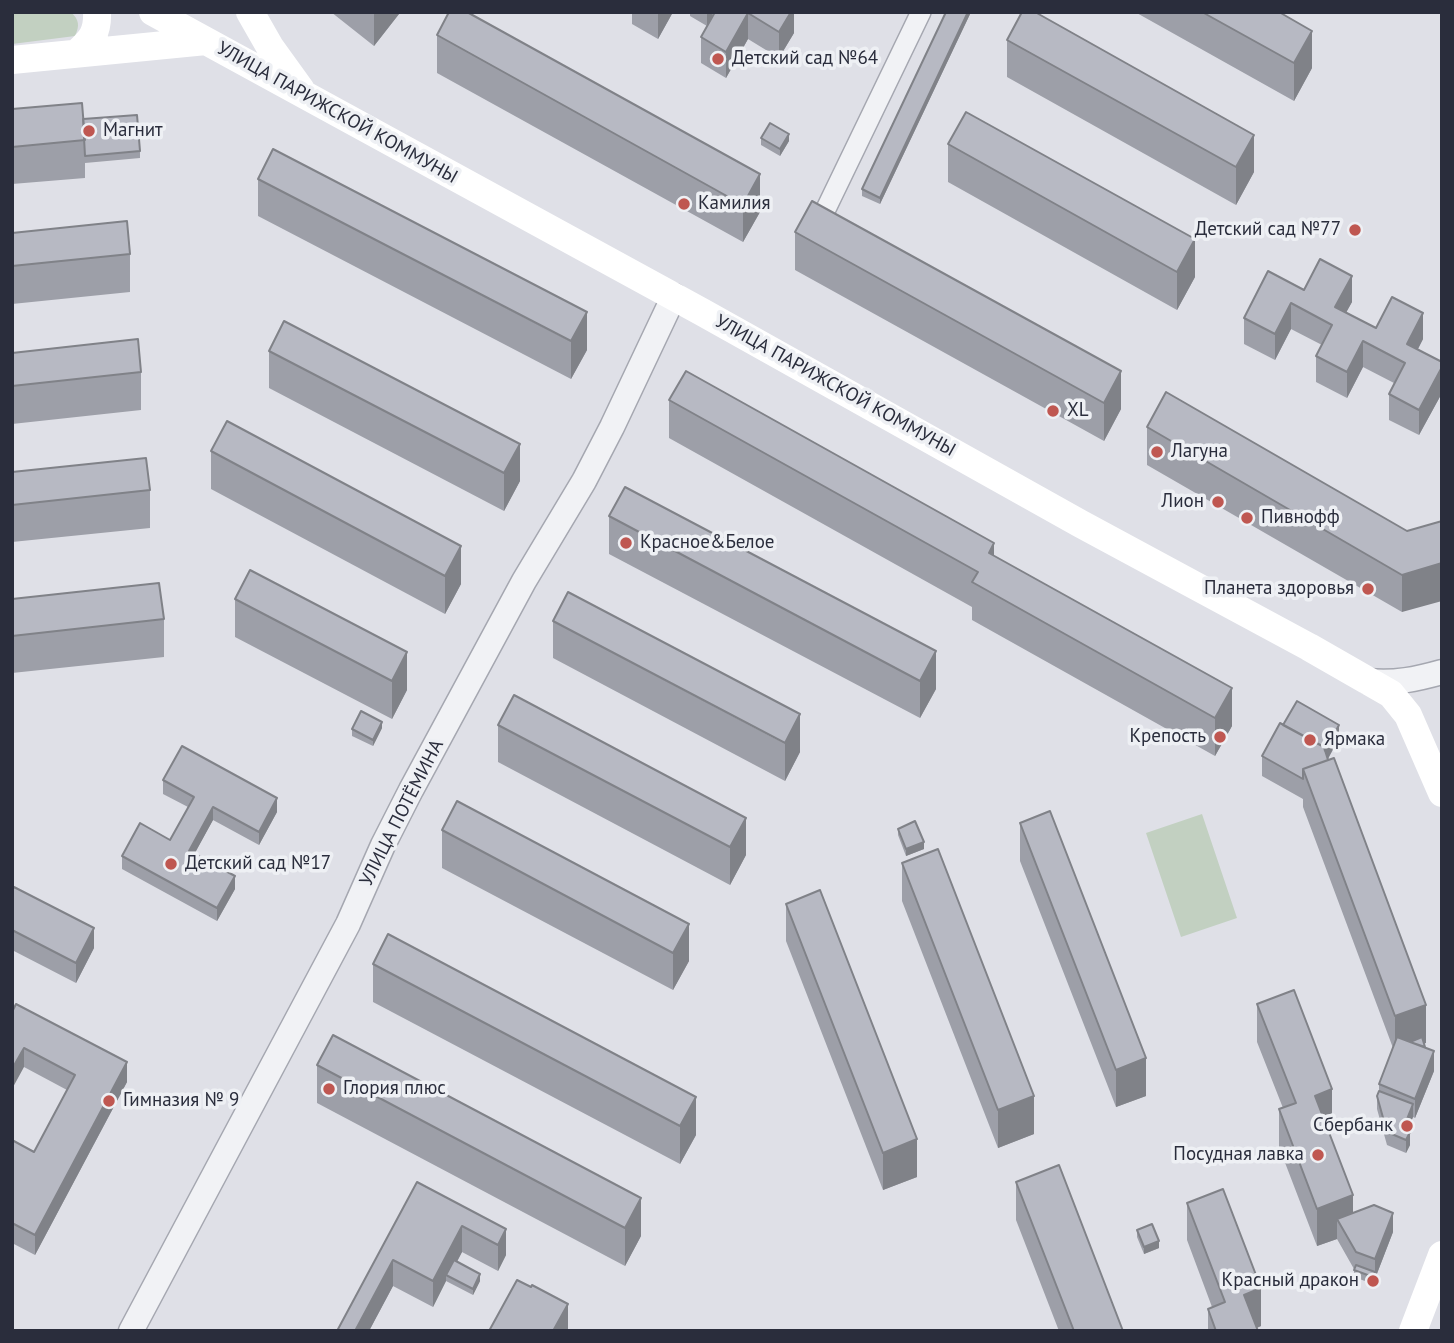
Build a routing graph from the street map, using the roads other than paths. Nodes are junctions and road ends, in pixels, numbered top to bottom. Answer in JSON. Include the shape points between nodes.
{"nodes":[{"id":1,"x":97,"y":12,"type":"edge"},
{"id":2,"x":153,"y":12,"type":"edge"},
{"id":3,"x":250,"y":12,"type":"edge"},
{"id":4,"x":921,"y":12,"type":"edge"},
{"id":5,"x":206,"y":41,"type":"junction"},
{"id":6,"x":77,"y":53,"type":"junction"},
{"id":7,"x":12,"y":60,"type":"edge"},
{"id":8,"x":304,"y":96,"type":"junction"},
{"id":9,"x":823,"y":215,"type":"edge"},
{"id":10,"x":674,"y":296,"type":"junction"},
{"id":11,"x":1442,"y":672,"type":"edge"},
{"id":12,"x":1368,"y":681,"type":"junction"},
{"id":13,"x":1442,"y":793,"type":"edge"},
{"id":14,"x":1442,"y":1255,"type":"edge"},
{"id":15,"x":131,"y":1331,"type":"edge"},
{"id":16,"x":1413,"y":1331,"type":"edge"}],
"edges":[{"from":1,"to":6,"type":"main road","via":[[92,40]]},
{"from":2,"to":5,"type":"main road","name":"УЛИЦА ПАРИЖСКОЙ КОММУНЫ"},
{"from":3,"to":8,"type":"main road"},
{"from":4,"to":9,"type":"street"},
{"from":5,"to":6,"type":"main road"},
{"from":5,"to":8,"type":"main road","name":"УЛИЦА ПАРИЖСКОЙ КОММУНЫ"},
{"from":6,"to":7,"type":"main road"},
{"from":8,"to":10,"type":"main road","name":"УЛИЦА ПАРИЖСКОЙ КОММУНЫ"},
{"from":10,"to":12,"type":"main road","name":"УЛИЦА ПАРИЖСКОЙ КОММУНЫ"},
{"from":10,"to":15,"type":"street","name":"УЛИЦА ПОТЁМИНА","via":[[584,481],[524,581],[411,790],[348,924]]},
{"from":11,"to":12,"type":"street","via":[[1388,683]]},
{"from":12,"to":13,"type":"main road","name":"УЛИЦА ПАРИЖСКОЙ КОММУНЫ","via":[[1391,694],[1408,715]]},
{"from":14,"to":16,"type":"main road"}]}
